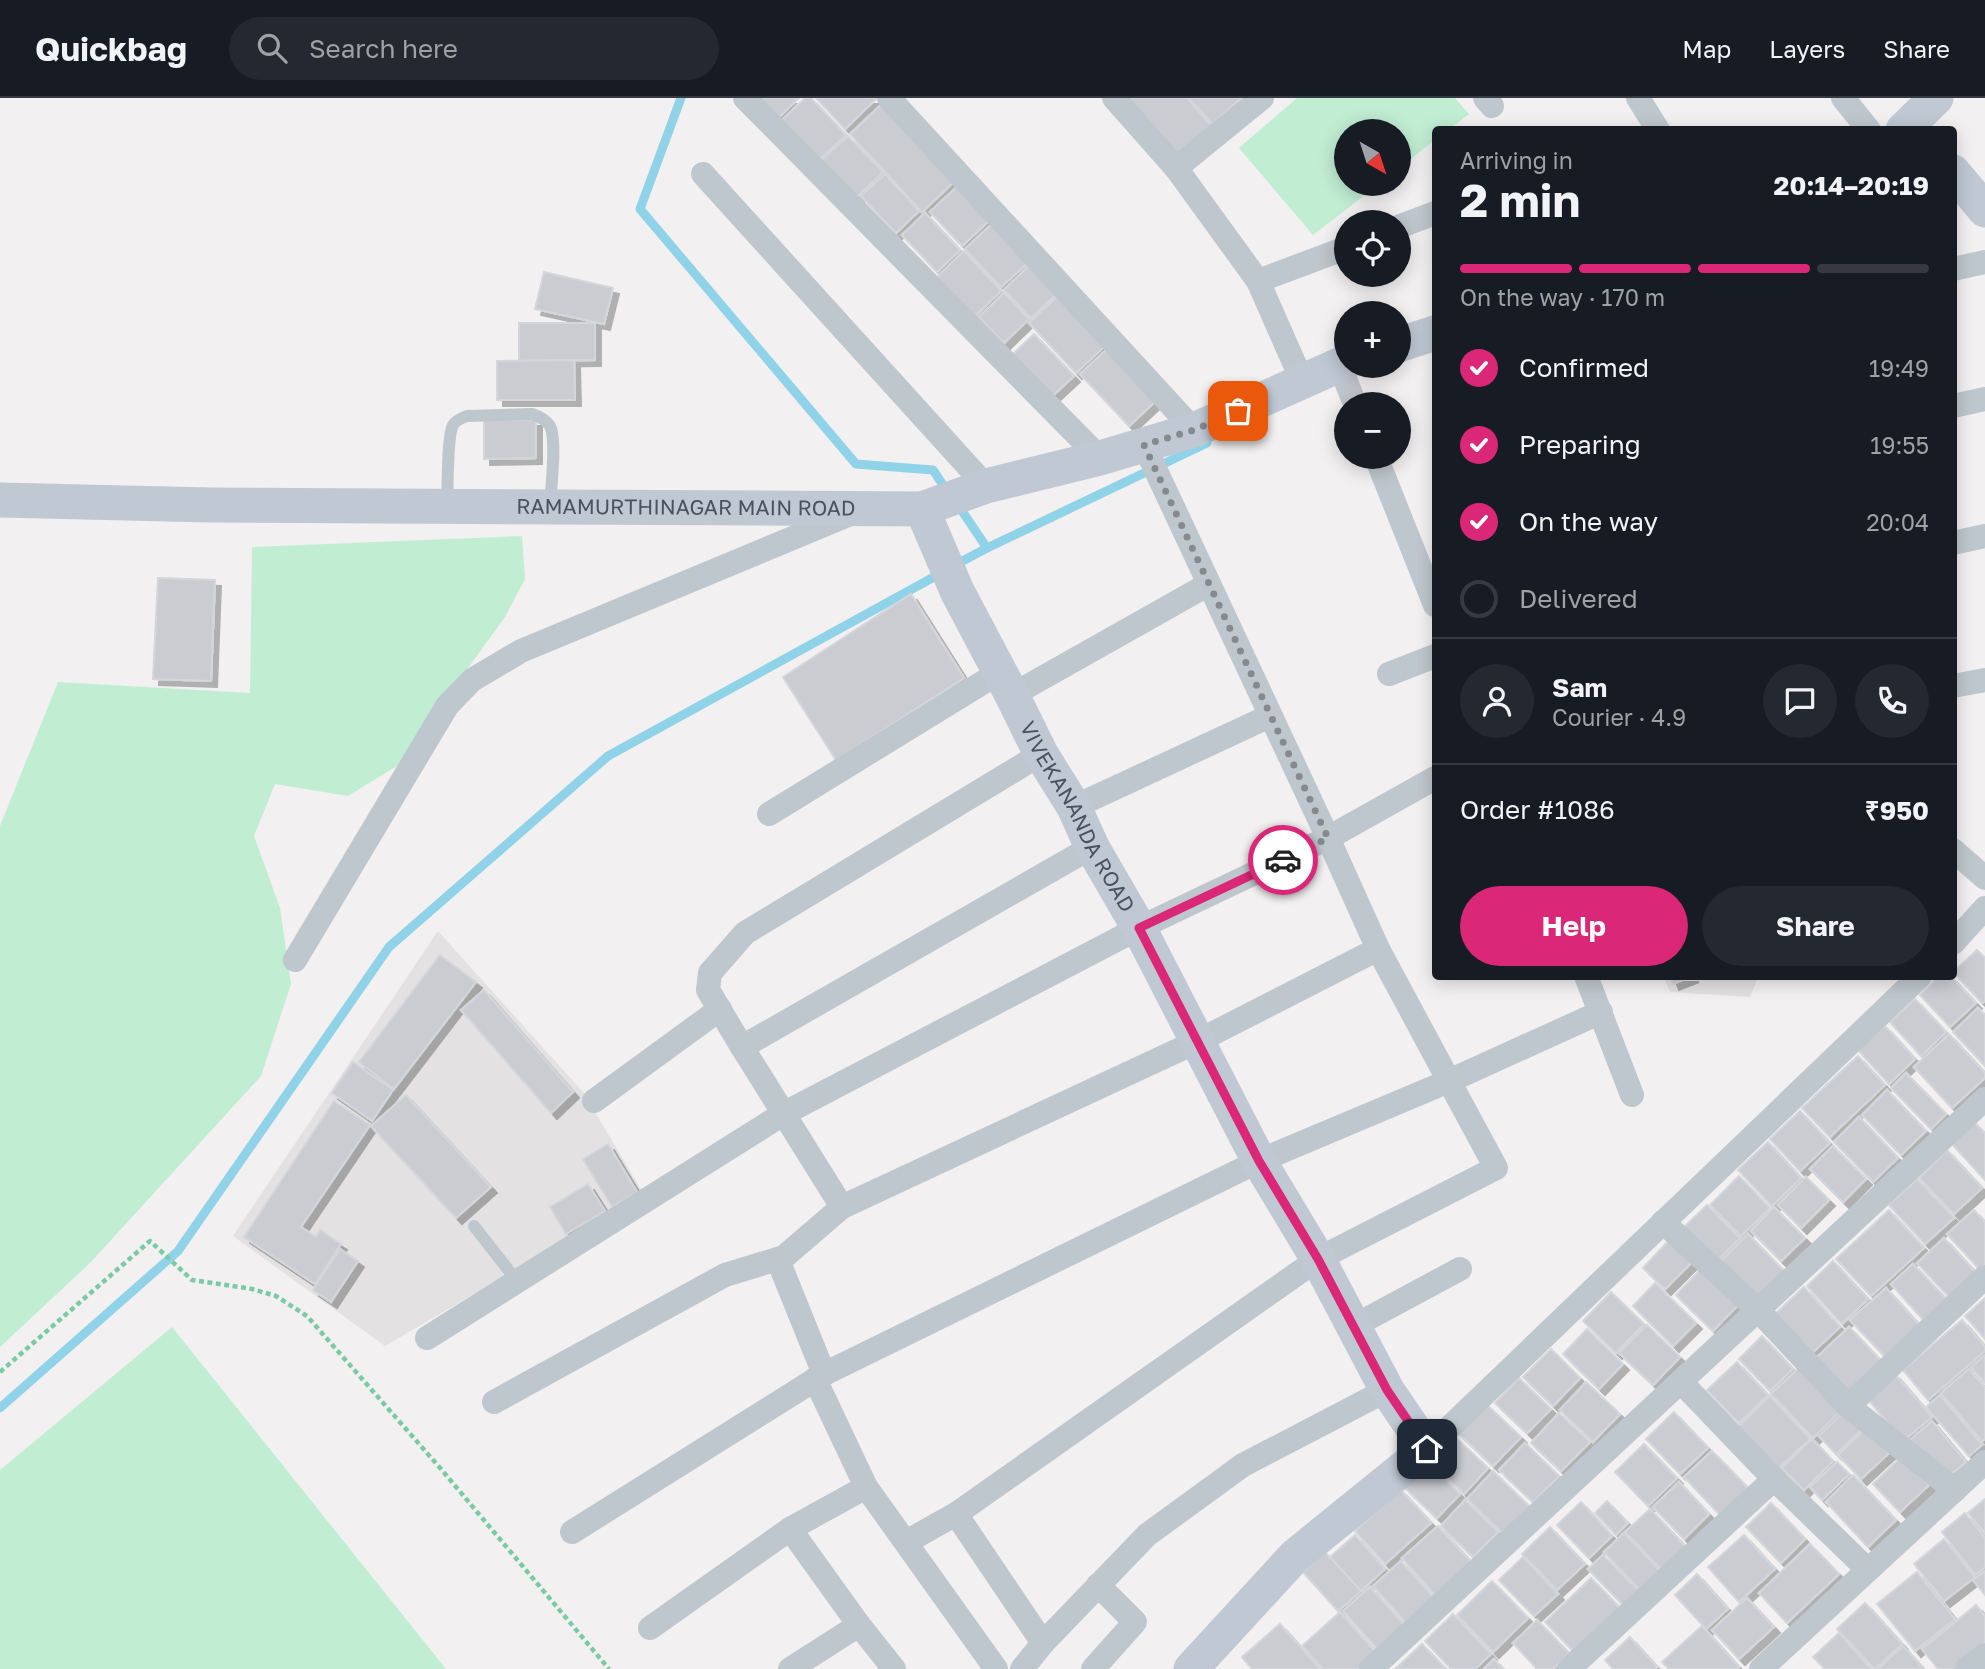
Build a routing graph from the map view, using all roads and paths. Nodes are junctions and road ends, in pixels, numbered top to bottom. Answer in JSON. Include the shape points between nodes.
{"nodes":[{"id":1,"x":745,"y":98,"type":"edge"},
{"id":2,"x":889,"y":98,"type":"edge"},
{"id":3,"x":1114,"y":98,"type":"edge"},
{"id":4,"x":1262,"y":98,"type":"edge"},
{"id":5,"x":1638,"y":98,"type":"edge"},
{"id":6,"x":1843,"y":98,"type":"edge"},
{"id":7,"x":1936,"y":98,"type":"edge"},
{"id":8,"x":1656,"y":126,"type":"edge"},
{"id":9,"x":1866,"y":126,"type":"edge"},
{"id":10,"x":1911,"y":126,"type":"edge"},
{"id":11,"x":1176,"y":168,"type":"junction"},
{"id":12,"x":703,"y":174,"type":"dead end"},
{"id":13,"x":1957,"y":177,"type":"edge"},
{"id":14,"x":1985,"y":209,"type":"edge"},
{"id":15,"x":1432,"y":214,"type":"edge"},
{"id":16,"x":1411,"y":222,"type":"edge"},
{"id":17,"x":1334,"y":252,"type":"edge"},
{"id":18,"x":1985,"y":262,"type":"edge"},
{"id":19,"x":1957,"y":268,"type":"edge"},
{"id":20,"x":1258,"y":281,"type":"junction"},
{"id":21,"x":1432,"y":333,"type":"edge"},
{"id":22,"x":1411,"y":340,"type":"edge"},
{"id":23,"x":1334,"y":367,"type":"edge"},
{"id":24,"x":1303,"y":383,"type":"junction"},
{"id":25,"x":1985,"y":399,"type":"edge"},
{"id":26,"x":1957,"y":405,"type":"edge"},
{"id":27,"x":1194,"y":430,"type":"junction"},
{"id":28,"x":1144,"y":445,"type":"junction"},
{"id":29,"x":1100,"y":458,"type":"junction"},
{"id":30,"x":1381,"y":469,"type":"edge"},
{"id":31,"x":986,"y":486,"type":"junction"},
{"id":32,"x":0,"y":500,"type":"edge"},
{"id":33,"x":447,"y":507,"type":"junction"},
{"id":34,"x":550,"y":508,"type":"junction"},
{"id":35,"x":863,"y":509,"type":"junction"},
{"id":36,"x":922,"y":509,"type":"junction"},
{"id":37,"x":1985,"y":536,"type":"edge"},
{"id":38,"x":1957,"y":542,"type":"edge"},
{"id":39,"x":1209,"y":584,"type":"junction"},
{"id":40,"x":1432,"y":597,"type":"edge"},
{"id":41,"x":1432,"y":657,"type":"edge"},
{"id":42,"x":1388,"y":674,"type":"dead end"},
{"id":43,"x":1985,"y":680,"type":"edge"},
{"id":44,"x":1006,"y":683,"type":"junction"},
{"id":45,"x":1957,"y":685,"type":"edge"},
{"id":46,"x":1270,"y":716,"type":"junction"},
{"id":47,"x":1041,"y":754,"type":"junction"},
{"id":48,"x":1432,"y":780,"type":"edge"},
{"id":49,"x":1074,"y":807,"type":"junction"},
{"id":50,"x":769,"y":814,"type":"dead end"},
{"id":51,"x":1328,"y":838,"type":"junction"},
{"id":52,"x":1091,"y":847,"type":"junction"},
{"id":53,"x":1957,"y":853,"type":"edge"},
{"id":54,"x":1983,"y":873,"type":"edge"},
{"id":55,"x":1985,"y":908,"type":"edge"},
{"id":56,"x":1139,"y":928,"type":"junction"},
{"id":57,"x":1957,"y":939,"type":"edge"},
{"id":58,"x":1378,"y":949,"type":"junction"},
{"id":59,"x":295,"y":960,"type":"dead end"},
{"id":60,"x":1588,"y":980,"type":"edge"},
{"id":61,"x":1916,"y":980,"type":"edge"},
{"id":62,"x":720,"y":1009,"type":"junction"},
{"id":63,"x":1601,"y":1012,"type":"junction"},
{"id":64,"x":1198,"y":1041,"type":"junction"},
{"id":65,"x":742,"y":1047,"type":"junction"},
{"id":66,"x":1449,"y":1081,"type":"junction"},
{"id":67,"x":1632,"y":1095,"type":"dead end"},
{"id":68,"x":1985,"y":1099,"type":"edge"},
{"id":69,"x":594,"y":1101,"type":"dead end"},
{"id":70,"x":783,"y":1114,"type":"junction"},
{"id":71,"x":1259,"y":1161,"type":"junction"},
{"id":72,"x":842,"y":1207,"type":"junction"},
{"id":73,"x":1663,"y":1222,"type":"junction"},
{"id":74,"x":474,"y":1226,"type":"dead end"},
{"id":75,"x":778,"y":1259,"type":"junction"},
{"id":76,"x":1318,"y":1259,"type":"junction"},
{"id":77,"x":1460,"y":1269,"type":"dead end"},
{"id":78,"x":1985,"y":1277,"type":"edge"},
{"id":79,"x":517,"y":1280,"type":"junction"},
{"id":80,"x":1758,"y":1310,"type":"junction"},
{"id":81,"x":1354,"y":1326,"type":"junction"},
{"id":82,"x":426,"y":1338,"type":"dead end"},
{"id":83,"x":0,"y":1372,"type":"edge"},
{"id":84,"x":819,"y":1376,"type":"junction"},
{"id":85,"x":1681,"y":1382,"type":"junction"},
{"id":86,"x":1387,"y":1390,"type":"junction"},
{"id":87,"x":494,"y":1402,"type":"dead end"},
{"id":88,"x":1849,"y":1406,"type":"junction"},
{"id":89,"x":1427,"y":1449,"type":"junction"},
{"id":90,"x":1985,"y":1462,"type":"edge"},
{"id":91,"x":1774,"y":1479,"type":"junction"},
{"id":92,"x":866,"y":1487,"type":"junction"},
{"id":93,"x":1955,"y":1490,"type":"junction"},
{"id":94,"x":956,"y":1514,"type":"junction"},
{"id":95,"x":790,"y":1529,"type":"junction"},
{"id":96,"x":572,"y":1532,"type":"dead end"},
{"id":97,"x":906,"y":1542,"type":"junction"},
{"id":98,"x":1868,"y":1570,"type":"junction"},
{"id":99,"x":1098,"y":1585,"type":"junction"},
{"id":100,"x":859,"y":1625,"type":"junction"},
{"id":101,"x":650,"y":1628,"type":"dead end"},
{"id":102,"x":1043,"y":1643,"type":"junction"},
{"id":103,"x":1985,"y":1655,"type":"edge"},
{"id":104,"x":609,"y":1669,"type":"edge"},
{"id":105,"x":790,"y":1669,"type":"edge"},
{"id":106,"x":894,"y":1669,"type":"edge"},
{"id":107,"x":996,"y":1669,"type":"edge"},
{"id":108,"x":1022,"y":1669,"type":"edge"},
{"id":109,"x":1093,"y":1669,"type":"edge"},
{"id":110,"x":1191,"y":1669,"type":"edge"},
{"id":111,"x":1371,"y":1669,"type":"edge"},
{"id":112,"x":1569,"y":1669,"type":"edge"},
{"id":113,"x":1761,"y":1669,"type":"edge"},
{"id":114,"x":1966,"y":1669,"type":"edge"}],
"edges":[{"from":1,"to":29,"type":"street"},
{"from":2,"to":27,"type":"street"},
{"from":3,"to":11,"type":"street"},
{"from":4,"to":11,"type":"street"},
{"from":5,"to":8,"type":"street"},
{"from":6,"to":9,"type":"street"},
{"from":7,"to":10,"type":"main road"},
{"from":11,"to":20,"type":"street"},
{"from":12,"to":31,"type":"street"},
{"from":13,"to":14,"type":"main road"},
{"from":15,"to":16,"type":"street"},
{"from":17,"to":20,"type":"street"},
{"from":18,"to":19,"type":"street"},
{"from":20,"to":24,"type":"street"},
{"from":21,"to":22,"type":"main road"},
{"from":23,"to":24,"type":"main road","name":"RAMAMURTHINAGAR MAIN ROAD"},
{"from":24,"to":27,"type":"main road","name":"RAMAMURTHINAGAR MAIN ROAD"},
{"from":25,"to":26,"type":"street"},
{"from":27,"to":28,"type":"main road","name":"RAMAMURTHINAGAR MAIN ROAD"},
{"from":28,"to":29,"type":"main road","name":"RAMAMURTHINAGAR MAIN ROAD"},
{"from":28,"to":39,"type":"street"},
{"from":29,"to":31,"type":"main road","name":"RAMAMURTHINAGAR MAIN ROAD"},
{"from":30,"to":40,"type":"street"},
{"from":31,"to":36,"type":"main road","name":"RAMAMURTHINAGAR MAIN ROAD"},
{"from":32,"to":33,"type":"main road","name":"RAMAMURTHINAGAR MAIN ROAD"},
{"from":33,"to":34,"type":"main road","name":"RAMAMURTHINAGAR MAIN ROAD"},
{"from":33,"to":34,"type":"lane","via":[[453,425],[467,416],[532,414],[550,425],[553,436]]},
{"from":34,"to":35,"type":"main road","name":"RAMAMURTHINAGAR MAIN ROAD"},
{"from":35,"to":36,"type":"main road","name":"RAMAMURTHINAGAR MAIN ROAD"},
{"from":35,"to":59,"type":"street","via":[[521,651],[472,680],[447,706]]},
{"from":36,"to":44,"type":"main road","name":"VIVEKANANDA ROAD","via":[[957,591]]},
{"from":37,"to":38,"type":"street"},
{"from":39,"to":44,"type":"street"},
{"from":39,"to":46,"type":"street"},
{"from":41,"to":42,"type":"street"},
{"from":43,"to":45,"type":"street"},
{"from":44,"to":47,"type":"main road","name":"VIVEKANANDA ROAD"},
{"from":44,"to":50,"type":"street"},
{"from":46,"to":49,"type":"street"},
{"from":46,"to":51,"type":"street"},
{"from":47,"to":49,"type":"main road","name":"VIVEKANANDA ROAD"},
{"from":47,"to":62,"type":"street","via":[[745,933],[710,973],[708,990]]},
{"from":48,"to":51,"type":"street"},
{"from":49,"to":52,"type":"main road","name":"VIVEKANANDA ROAD"},
{"from":51,"to":56,"type":"street"},
{"from":51,"to":58,"type":"street"},
{"from":52,"to":56,"type":"main road","name":"VIVEKANANDA ROAD"},
{"from":52,"to":65,"type":"street"},
{"from":53,"to":54,"type":"street"},
{"from":55,"to":57,"type":"street"},
{"from":56,"to":64,"type":"main road","name":"VIVEKANANDA ROAD"},
{"from":56,"to":70,"type":"street"},
{"from":58,"to":64,"type":"street"},
{"from":58,"to":66,"type":"street"},
{"from":60,"to":63,"type":"street"},
{"from":61,"to":73,"type":"street"},
{"from":62,"to":65,"type":"street"},
{"from":62,"to":69,"type":"street"},
{"from":63,"to":66,"type":"street"},
{"from":63,"to":67,"type":"street"},
{"from":64,"to":71,"type":"main road","name":"VIVEKANANDA ROAD"},
{"from":64,"to":72,"type":"street"},
{"from":65,"to":70,"type":"street"},
{"from":66,"to":71,"type":"street"},
{"from":66,"to":76,"type":"street","via":[[1496,1168]]},
{"from":68,"to":80,"type":"street"},
{"from":70,"to":72,"type":"street"},
{"from":70,"to":79,"type":"street"},
{"from":71,"to":76,"type":"main road","name":"VIVEKANANDA ROAD"},
{"from":71,"to":84,"type":"street"},
{"from":72,"to":75,"type":"street"},
{"from":73,"to":80,"type":"street"},
{"from":73,"to":89,"type":"street"},
{"from":74,"to":79,"type":"lane"},
{"from":75,"to":84,"type":"street"},
{"from":75,"to":87,"type":"street","via":[[725,1275]]},
{"from":76,"to":81,"type":"main road","name":"VIVEKANANDA ROAD"},
{"from":76,"to":94,"type":"street"},
{"from":77,"to":81,"type":"street"},
{"from":78,"to":88,"type":"street"},
{"from":79,"to":82,"type":"street"},
{"from":80,"to":85,"type":"street"},
{"from":80,"to":88,"type":"street"},
{"from":81,"to":86,"type":"main road","name":"VIVEKANANDA ROAD"},
{"from":83,"to":104,"type":"path","via":[[150,1241],[192,1280],[276,1296],[307,1315]]},
{"from":84,"to":92,"type":"street"},
{"from":84,"to":96,"type":"street"},
{"from":85,"to":91,"type":"street"},
{"from":85,"to":111,"type":"street"},
{"from":86,"to":89,"type":"main road","name":"VIVEKANANDA ROAD"},
{"from":86,"to":99,"type":"street","via":[[1243,1465],[1147,1535]]},
{"from":88,"to":93,"type":"street"},
{"from":89,"to":110,"type":"main road","via":[[1295,1556]]},
{"from":90,"to":93,"type":"street"},
{"from":91,"to":98,"type":"street"},
{"from":91,"to":112,"type":"street"},
{"from":92,"to":95,"type":"street"},
{"from":92,"to":97,"type":"street"},
{"from":93,"to":98,"type":"street"},
{"from":94,"to":97,"type":"street"},
{"from":94,"to":102,"type":"street"},
{"from":95,"to":100,"type":"street"},
{"from":95,"to":101,"type":"street"},
{"from":97,"to":107,"type":"street"},
{"from":98,"to":113,"type":"street"},
{"from":99,"to":102,"type":"street"},
{"from":99,"to":109,"type":"street","via":[[1135,1622]]},
{"from":100,"to":105,"type":"street"},
{"from":100,"to":106,"type":"street"},
{"from":102,"to":108,"type":"street"},
{"from":103,"to":114,"type":"street"}]}
